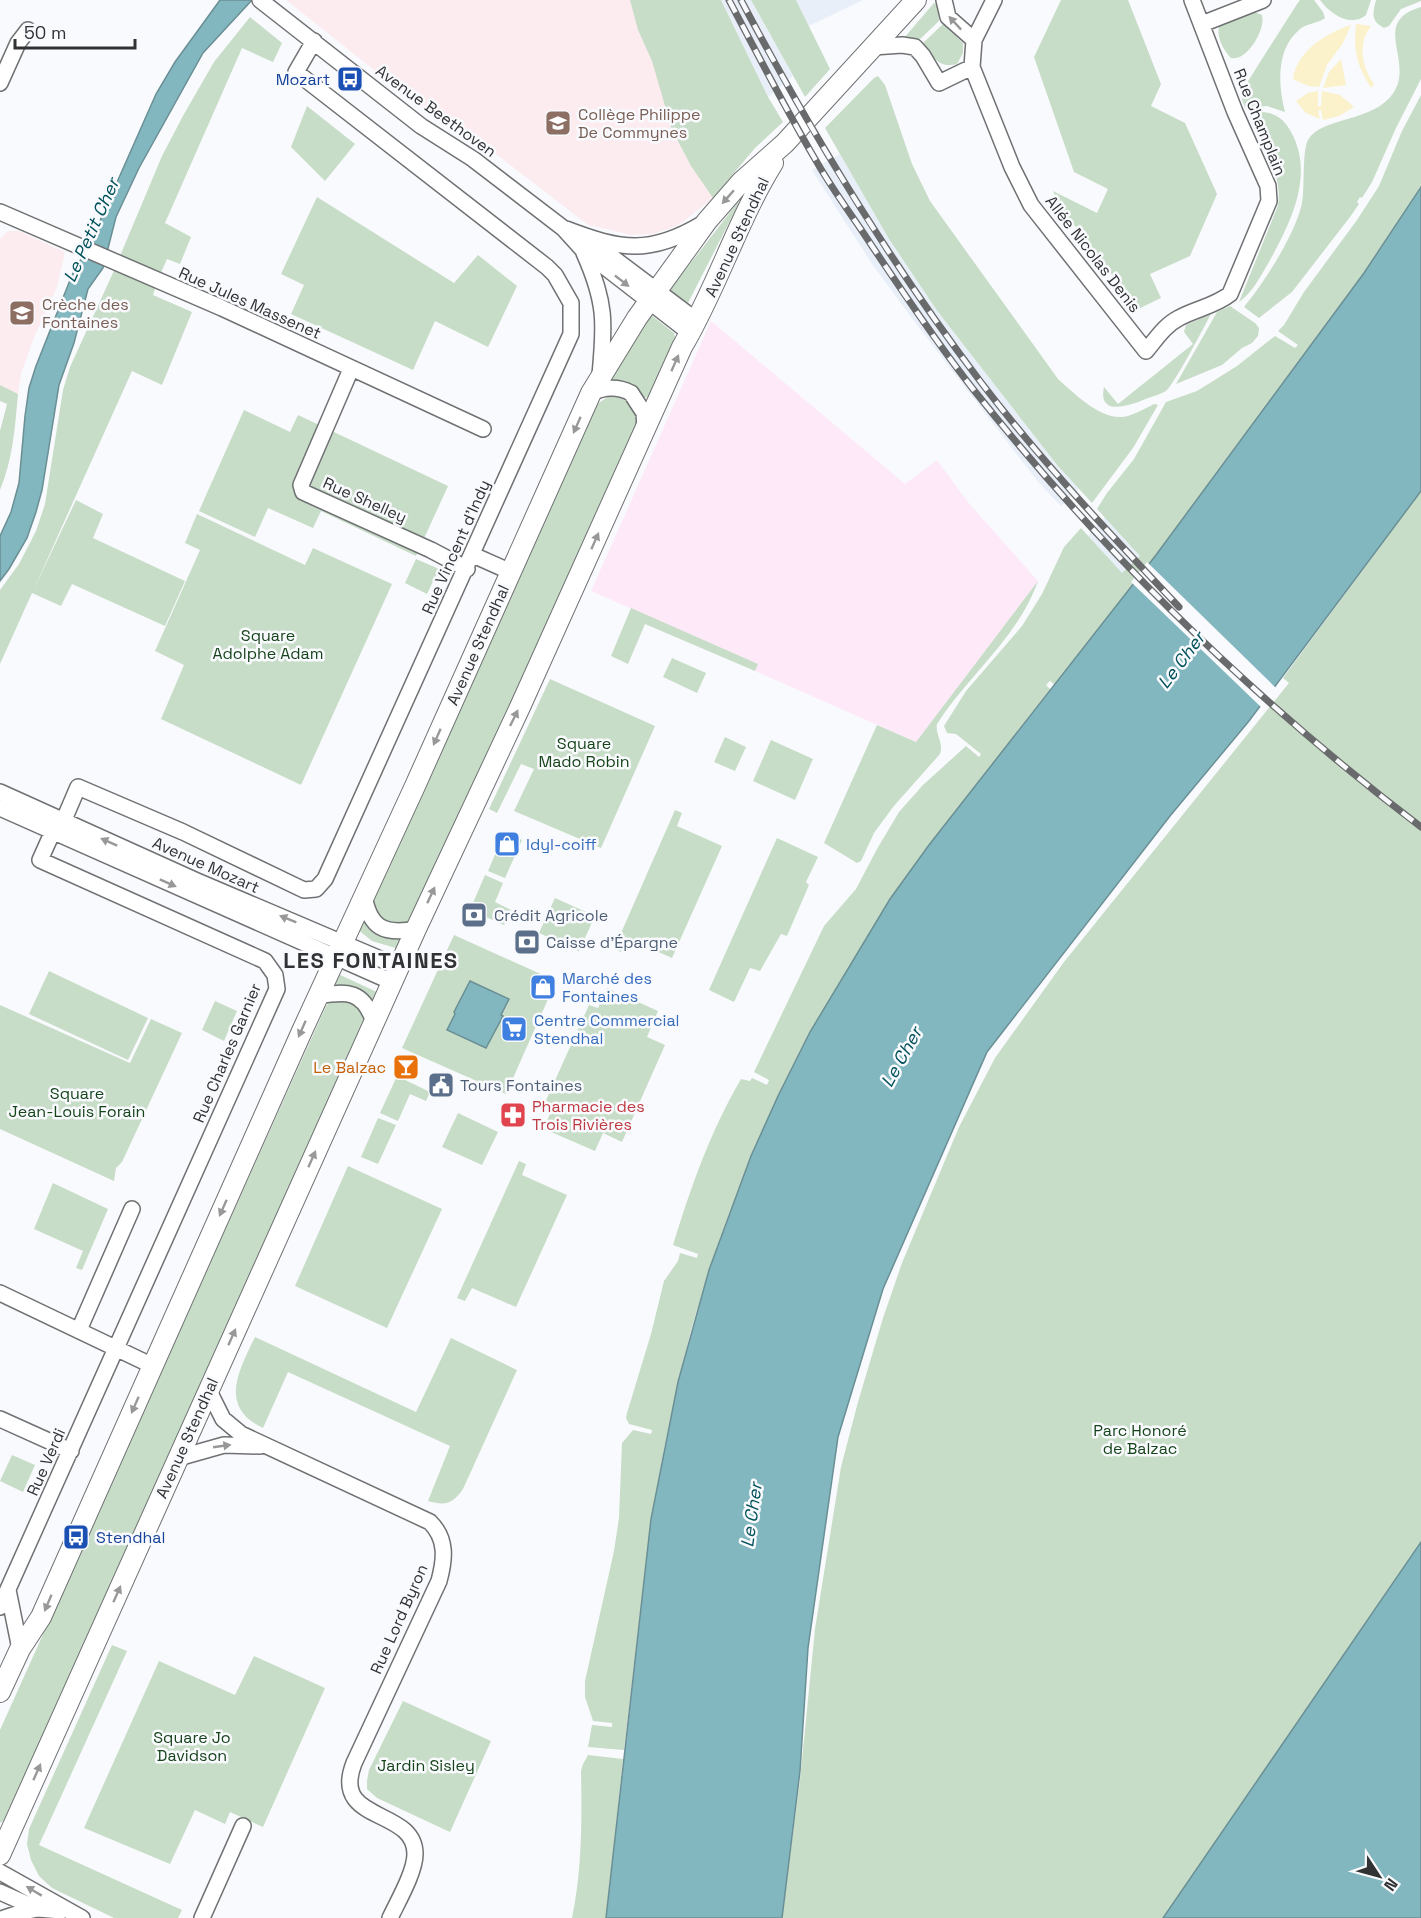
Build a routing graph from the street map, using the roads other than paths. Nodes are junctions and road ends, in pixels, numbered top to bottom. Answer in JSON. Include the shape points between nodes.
{"nodes":[{"id":1,"x":916,"y":0,"type":"edge"},
{"id":2,"x":944,"y":0,"type":"edge"},
{"id":3,"x":994,"y":0,"type":"edge"},
{"id":4,"x":1192,"y":0,"type":"edge"},
{"id":5,"x":1263,"y":0,"type":"edge"},
{"id":6,"x":261,"y":1,"type":"edge"},
{"id":7,"x":1202,"y":24,"type":"junction"},
{"id":8,"x":28,"y":30,"type":"dead end"},
{"id":9,"x":974,"y":40,"type":"junction"},
{"id":10,"x":314,"y":41,"type":"junction"},
{"id":11,"x":873,"y":47,"type":"junction"},
{"id":12,"x":972,"y":67,"type":"junction"},
{"id":13,"x":0,"y":83,"type":"edge"},
{"id":14,"x":785,"y":143,"type":"junction"},
{"id":15,"x":0,"y":212,"type":"edge"},
{"id":16,"x":707,"y":221,"type":"junction"},
{"id":17,"x":585,"y":244,"type":"junction"},
{"id":18,"x":652,"y":296,"type":"junction"},
{"id":19,"x":693,"y":327,"type":"junction"},
{"id":20,"x":1146,"y":351,"type":"joint"},
{"id":21,"x":351,"y":369,"type":"junction"},
{"id":22,"x":596,"y":385,"type":"junction"},
{"id":23,"x":483,"y":429,"type":"dead end"},
{"id":24,"x":645,"y":430,"type":"junction"},
{"id":25,"x":470,"y":562,"type":"junction"},
{"id":26,"x":511,"y":572,"type":"junction"},
{"id":27,"x":0,"y":792,"type":"edge"},
{"id":28,"x":0,"y":808,"type":"edge"},
{"id":29,"x":58,"y":827,"type":"junction"},
{"id":30,"x":364,"y":896,"type":"junction"},
{"id":31,"x":416,"y":929,"type":"junction"},
{"id":32,"x":338,"y":949,"type":"junction"},
{"id":33,"x":395,"y":974,"type":"junction"},
{"id":34,"x":318,"y":996,"type":"junction"},
{"id":35,"x":374,"y":1022,"type":"junction"},
{"id":36,"x":132,"y":1209,"type":"dead end"},
{"id":37,"x":0,"y":1293,"type":"edge"},
{"id":38,"x":79,"y":1330,"type":"junction"},
{"id":39,"x":117,"y":1349,"type":"junction"},
{"id":40,"x":153,"y":1366,"type":"junction"},
{"id":41,"x":209,"y":1391,"type":"junction"},
{"id":42,"x":0,"y":1419,"type":"edge"},
{"id":43,"x":267,"y":1447,"type":"junction"},
{"id":44,"x":71,"y":1451,"type":"junction"},
{"id":45,"x":178,"y":1458,"type":"junction"},
{"id":46,"x":8,"y":1590,"type":"junction"},
{"id":47,"x":0,"y":1607,"type":"edge"},
{"id":48,"x":20,"y":1649,"type":"junction"},
{"id":49,"x":0,"y":1692,"type":"edge"},
{"id":50,"x":243,"y":1826,"type":"dead end"},
{"id":51,"x":7,"y":1827,"type":"edge"},
{"id":52,"x":0,"y":1855,"type":"edge"},
{"id":53,"x":0,"y":1872,"type":"edge"},
{"id":54,"x":0,"y":1892,"type":"edge"},
{"id":55,"x":38,"y":1909,"type":"junction"},
{"id":56,"x":67,"y":1911,"type":"junction"},
{"id":57,"x":4,"y":1918,"type":"edge"},
{"id":58,"x":82,"y":1918,"type":"edge"},
{"id":59,"x":202,"y":1918,"type":"edge"},
{"id":60,"x":390,"y":1918,"type":"edge"}],
"edges":[{"from":1,"to":11,"type":"street","name":"Avenue Stendhal"},
{"from":9,"to":2,"type":"street","one_way":true,"via":[[948,17]]},
{"from":3,"to":9,"type":"street","name":"Allée Nicolas Denis"},
{"from":4,"to":7,"type":"street","name":"Rue Champlain"},
{"from":5,"to":7,"type":"street"},
{"from":6,"to":10,"type":"street","name":"Avenue Beethoven"},
{"from":7,"to":20,"type":"street","name":"Rue Champlain","via":[[1268,186],[1269,201],[1230,294],[1179,317]]},
{"from":8,"to":13,"type":"street"},
{"from":9,"to":12,"type":"street","name":"Allée Nicolas Denis"},
{"from":10,"to":17,"type":"street","name":"Avenue Beethoven","via":[[422,126],[473,159]]},
{"from":10,"to":25,"type":"street","name":"Rue Vincent d'Indy","via":[[296,72],[547,267],[571,303],[572,334]]},
{"from":11,"to":12,"type":"street","via":[[915,46],[939,83]]},
{"from":11,"to":14,"type":"street","name":"Avenue Stendhal"},
{"from":12,"to":20,"type":"street","name":"Allée Nicolas Denis","via":[[1031,205]]},
{"from":14,"to":16,"type":"street","name":"Avenue Stendhal","one_way":true,"via":[[741,182]]},
{"from":14,"to":19,"type":"street","name":"Avenue Stendhal","via":[[756,191]]},
{"from":15,"to":21,"type":"street","name":"Rue Jules Massenet","via":[[222,308]]},
{"from":16,"to":17,"type":"street","via":[[676,238],[649,246]]},
{"from":16,"to":18,"type":"street","name":"Avenue Stendhal"},
{"from":17,"to":18,"type":"street","name":"Avenue Beethoven"},
{"from":17,"to":22,"type":"street","name":"Avenue Beethoven","via":[[603,307]]},
{"from":18,"to":19,"type":"street","name":"Avenue Beethoven"},
{"from":18,"to":22,"type":"street","name":"Avenue Stendhal"},
{"from":24,"to":19,"type":"street","name":"Avenue Stendhal","one_way":true},
{"from":21,"to":23,"type":"street","name":"Rue Jules Massenet"},
{"from":21,"to":25,"type":"street","name":"Rue Shelley","via":[[301,485],[303,492],[431,550]]},
{"from":22,"to":24,"type":"street","via":[[631,393],[644,414]]},
{"from":22,"to":26,"type":"street","name":"Avenue Stendhal","one_way":true},
{"from":31,"to":24,"type":"street","name":"Avenue Stendhal","one_way":true},
{"from":25,"to":26,"type":"street"},
{"from":25,"to":29,"type":"street","name":"Rue Vincent d'Indy","via":[[326,879],[316,889],[304,890],[78,787]]},
{"from":26,"to":30,"type":"street","name":"Avenue Stendhal","one_way":true},
{"from":27,"to":29,"type":"street","name":"Avenue Mozart"},
{"from":28,"to":29,"type":"street","name":"Avenue Mozart"},
{"from":29,"to":32,"type":"street","name":"Avenue Mozart","via":[[234,897]]},
{"from":29,"to":39,"type":"street","name":"Rue Charles Garnier","via":[[40,860],[265,961],[275,975],[277,988]]},
{"from":30,"to":31,"type":"street","via":[[368,912],[380,927],[394,932]]},
{"from":30,"to":32,"type":"street","name":"Avenue Stendhal"},
{"from":31,"to":33,"type":"street","name":"Avenue Stendhal"},
{"from":32,"to":33,"type":"street","name":"Avenue Mozart"},
{"from":32,"to":34,"type":"street","name":"Avenue Stendhal"},
{"from":33,"to":35,"type":"street","name":"Avenue Stendhal"},
{"from":34,"to":35,"type":"street","via":[[352,994],[365,1003]]},
{"from":34,"to":40,"type":"street","name":"Avenue Stendhal","one_way":true},
{"from":41,"to":35,"type":"street","name":"Avenue Stendhal","one_way":true},
{"from":36,"to":38,"type":"street"},
{"from":37,"to":38,"type":"street"},
{"from":38,"to":39,"type":"street"},
{"from":39,"to":40,"type":"street"},
{"from":39,"to":44,"type":"street","name":"Rue Verdi"},
{"from":40,"to":48,"type":"street","name":"Avenue Stendhal","one_way":true,"via":[[41,1617]]},
{"from":41,"to":43,"type":"street","name":"Rue Lord Byron","via":[[223,1419]]},
{"from":41,"to":45,"type":"street","name":"Avenue Stendhal"},
{"from":42,"to":44,"type":"street"},
{"from":45,"to":43,"type":"street","name":"Rue Lord Byron","one_way":true,"via":[[224,1445]]},
{"from":43,"to":60,"type":"street","name":"Rue Lord Byron","via":[[430,1522],[442,1540],[444,1563],[439,1581],[351,1771],[354,1798],[365,1809],[405,1830],[414,1844],[413,1867]]},
{"from":44,"to":46,"type":"street","name":"Rue Verdi"},
{"from":51,"to":45,"type":"street","name":"Avenue Stendhal","one_way":true},
{"from":46,"to":47,"type":"street","name":"Rue Verdi"},
{"from":46,"to":48,"type":"street"},
{"from":48,"to":49,"type":"street","name":"Avenue Stendhal"},
{"from":50,"to":59,"type":"street"},
{"from":51,"to":52,"type":"street","name":"Avenue Stendhal"},
{"from":56,"to":53,"type":"street","one_way":true},
{"from":54,"to":55,"type":"street"},
{"from":55,"to":56,"type":"street"},
{"from":55,"to":57,"type":"street"},
{"from":56,"to":58,"type":"street"}]}
